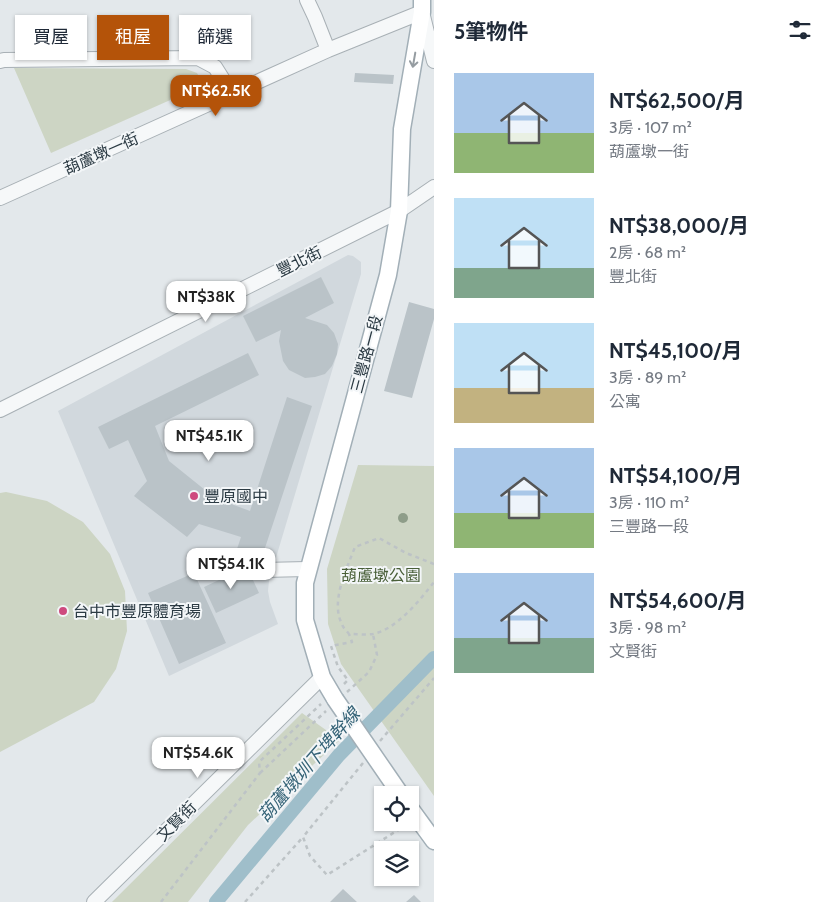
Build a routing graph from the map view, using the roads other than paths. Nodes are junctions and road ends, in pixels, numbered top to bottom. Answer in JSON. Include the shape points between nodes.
{"nodes":[{"id":1,"x":307,"y":0,"type":"edge"},
{"id":2,"x":422,"y":6,"type":"edge"},
{"id":3,"x":328,"y":50,"type":"junction"},
{"id":4,"x":434,"y":61,"type":"edge"},
{"id":5,"x":0,"y":62,"type":"edge"},
{"id":6,"x":232,"y":94,"type":"junction"},
{"id":7,"x":434,"y":186,"type":"edge"},
{"id":8,"x":0,"y":198,"type":"edge"},
{"id":9,"x":399,"y":211,"type":"junction"},
{"id":10,"x":0,"y":410,"type":"edge"},
{"id":11,"x":307,"y":569,"type":"junction"},
{"id":12,"x":263,"y":570,"type":"dead end"},
{"id":13,"x":322,"y":677,"type":"junction"},
{"id":14,"x":395,"y":786,"type":"edge"},
{"id":15,"x":419,"y":822,"type":"edge"},
{"id":16,"x":434,"y":842,"type":"edge"},
{"id":17,"x":94,"y":902,"type":"edge"}],
"edges":[{"from":1,"to":3,"type":"street"},
{"from":2,"to":3,"type":"street","name":"葫蘆墩一街"},
{"from":2,"to":4,"type":"street"},
{"from":2,"to":9,"type":"main road","name":"三豐路一段","one_way":true,"via":[[402,130]]},
{"from":3,"to":6,"type":"street","name":"葫蘆墩一街"},
{"from":5,"to":6,"type":"street","via":[[198,58],[215,68]]},
{"from":6,"to":8,"type":"street","name":"葫蘆墩一街"},
{"from":7,"to":9,"type":"street","name":"豐北街"},
{"from":9,"to":10,"type":"street","name":"豐北街"},
{"from":9,"to":11,"type":"main road","name":"三豐路一段","via":[[388,275]]},
{"from":11,"to":12,"type":"street"},
{"from":11,"to":13,"type":"main road","name":"三豐路一段","via":[[305,620]]},
{"from":13,"to":14,"type":"main road","name":"三豐路一段","bridge":true},
{"from":13,"to":17,"type":"street","name":"文賢街"},
{"from":15,"to":16,"type":"main road"}]}
